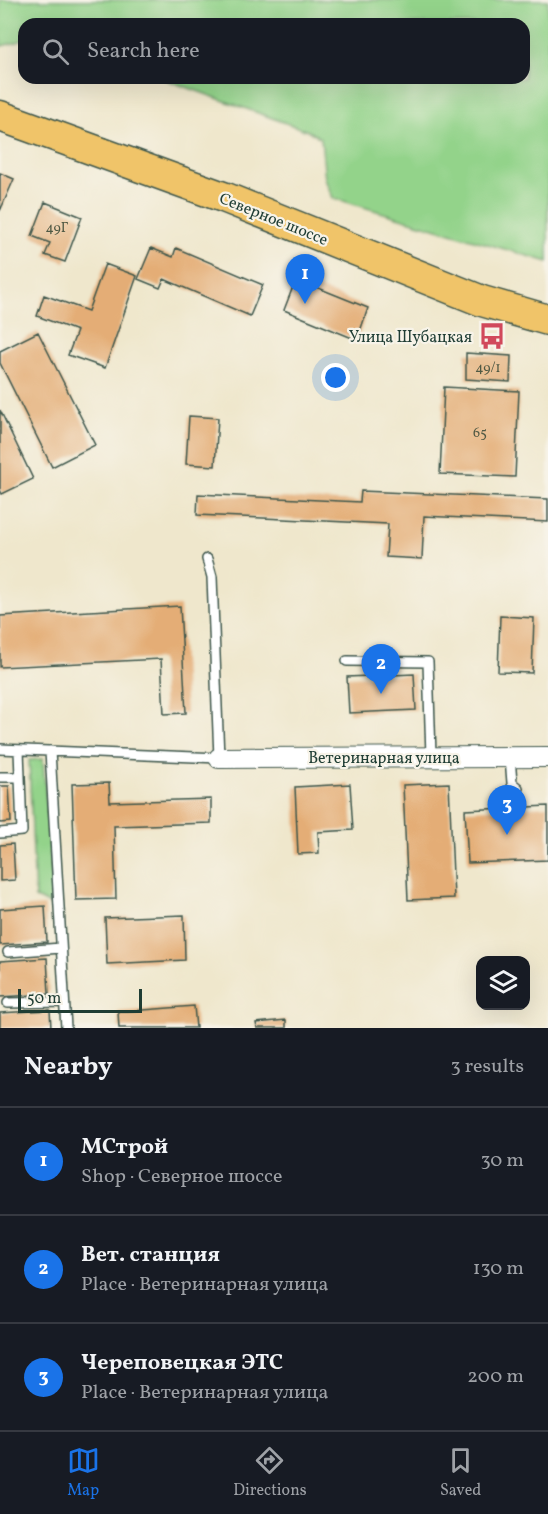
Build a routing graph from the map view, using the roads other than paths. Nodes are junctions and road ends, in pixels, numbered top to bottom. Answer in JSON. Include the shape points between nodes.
{"nodes":[{"id":1,"x":0,"y":116,"type":"edge"},
{"id":2,"x":548,"y":320,"type":"edge"},
{"id":3,"x":207,"y":559,"type":"dead end"},
{"id":4,"x":347,"y":661,"type":"dead end"},
{"id":5,"x":0,"y":749,"type":"edge"},
{"id":6,"x":19,"y":750,"type":"junction"},
{"id":7,"x":50,"y":751,"type":"junction"},
{"id":8,"x":431,"y":756,"type":"junction"},
{"id":9,"x":510,"y":756,"type":"junction"},
{"id":10,"x":548,"y":757,"type":"edge"},
{"id":11,"x":219,"y":758,"type":"junction"},
{"id":12,"x":0,"y":777,"type":"edge"},
{"id":13,"x":20,"y":777,"type":"junction"},
{"id":14,"x":518,"y":788,"type":"dead end"},
{"id":15,"x":0,"y":833,"type":"edge"},
{"id":16,"x":61,"y":948,"type":"junction"},
{"id":17,"x":8,"y":952,"type":"dead end"},
{"id":18,"x":64,"y":1002,"type":"junction"},
{"id":19,"x":8,"y":1003,"type":"dead end"},
{"id":20,"x":66,"y":1028,"type":"edge"}],
"edges":[{"from":1,"to":2,"type":"main road","name":"Северное шоссе","via":[[226,198],[482,301]]},
{"from":3,"to":11,"type":"lane","via":[[212,577]]},
{"from":4,"to":8,"type":"lane","via":[[428,662]]},
{"from":5,"to":6,"type":"lane"},
{"from":6,"to":7,"type":"lane"},
{"from":6,"to":13,"type":"lane"},
{"from":7,"to":11,"type":"lane"},
{"from":7,"to":16,"type":"lane"},
{"from":8,"to":9,"type":"street","name":"Ветеринарная улица"},
{"from":8,"to":11,"type":"street","name":"Ветеринарная улица"},
{"from":9,"to":10,"type":"street","name":"Ветеринарная улица"},
{"from":9,"to":14,"type":"lane","via":[[512,783]]},
{"from":12,"to":13,"type":"lane"},
{"from":13,"to":15,"type":"lane","via":[[22,831]]},
{"from":16,"to":17,"type":"lane"},
{"from":16,"to":18,"type":"lane"},
{"from":18,"to":19,"type":"lane"},
{"from":18,"to":20,"type":"lane"}]}
